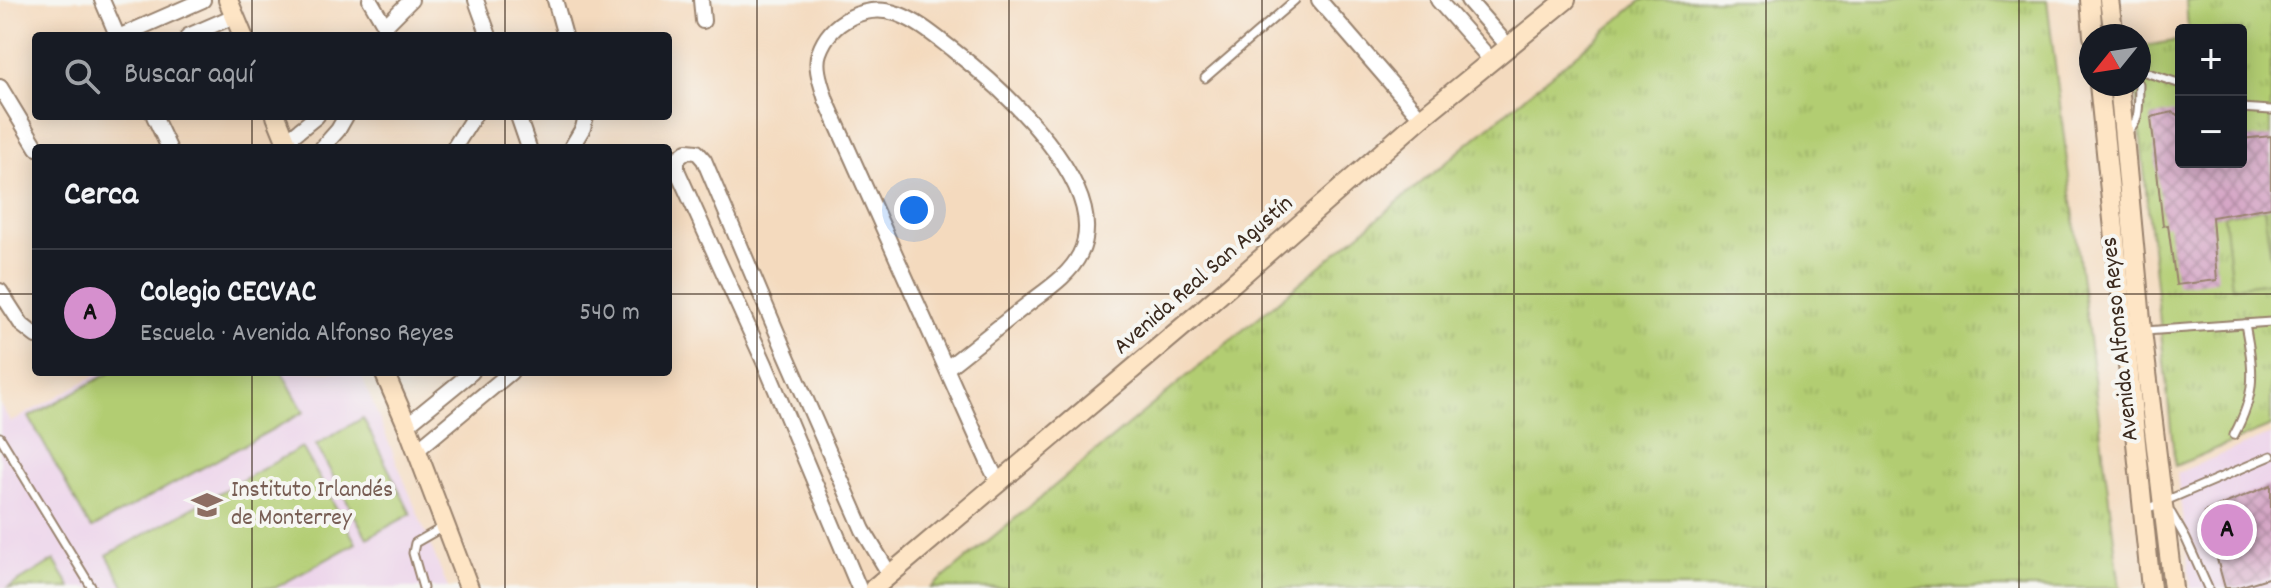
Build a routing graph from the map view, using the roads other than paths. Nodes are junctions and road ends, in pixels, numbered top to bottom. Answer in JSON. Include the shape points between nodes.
{"nodes":[{"id":1,"x":102,"y":0,"type":"edge"},
{"id":2,"x":203,"y":0,"type":"edge"},
{"id":3,"x":370,"y":0,"type":"edge"},
{"id":4,"x":411,"y":0,"type":"edge"},
{"id":5,"x":476,"y":0,"type":"edge"},
{"id":6,"x":555,"y":0,"type":"edge"},
{"id":7,"x":701,"y":0,"type":"edge"},
{"id":8,"x":1295,"y":0,"type":"edge"},
{"id":9,"x":1319,"y":0,"type":"edge"},
{"id":10,"x":1438,"y":0,"type":"edge"},
{"id":11,"x":1468,"y":0,"type":"edge"},
{"id":12,"x":1566,"y":0,"type":"edge"},
{"id":13,"x":2090,"y":0,"type":"edge"},
{"id":14,"x":2109,"y":0,"type":"edge"},
{"id":15,"x":231,"y":8,"type":"edge"},
{"id":16,"x":1481,"y":16,"type":"junction"},
{"id":17,"x":703,"y":21,"type":"dead end"},
{"id":18,"x":2092,"y":24,"type":"edge"},
{"id":19,"x":2112,"y":24,"type":"edge"},
{"id":20,"x":1466,"y":29,"type":"junction"},
{"id":21,"x":382,"y":31,"type":"edge"},
{"id":22,"x":116,"y":32,"type":"edge"},
{"id":23,"x":130,"y":32,"type":"edge"},
{"id":24,"x":194,"y":32,"type":"edge"},
{"id":25,"x":241,"y":32,"type":"edge"},
{"id":26,"x":488,"y":32,"type":"edge"},
{"id":27,"x":564,"y":32,"type":"edge"},
{"id":28,"x":1508,"y":46,"type":"junction"},
{"id":29,"x":1491,"y":60,"type":"junction"},
{"id":30,"x":2151,"y":74,"type":"edge"},
{"id":31,"x":1205,"y":78,"type":"dead end"},
{"id":32,"x":2175,"y":82,"type":"edge"},
{"id":33,"x":0,"y":87,"type":"edge"},
{"id":34,"x":2100,"y":96,"type":"edge"},
{"id":35,"x":2120,"y":96,"type":"edge"},
{"id":36,"x":2138,"y":96,"type":"edge"},
{"id":37,"x":2247,"y":108,"type":"edge"},
{"id":38,"x":2271,"y":110,"type":"edge"},
{"id":39,"x":1421,"y":118,"type":"junction"},
{"id":40,"x":156,"y":120,"type":"edge"},
{"id":41,"x":278,"y":120,"type":"edge"},
{"id":42,"x":313,"y":120,"type":"edge"},
{"id":43,"x":344,"y":120,"type":"edge"},
{"id":44,"x":472,"y":120,"type":"edge"},
{"id":45,"x":519,"y":120,"type":"edge"},
{"id":46,"x":585,"y":120,"type":"edge"},
{"id":47,"x":2124,"y":133,"type":"junction"},
{"id":48,"x":2104,"y":135,"type":"junction"},
{"id":49,"x":35,"y":144,"type":"edge"},
{"id":50,"x":167,"y":144,"type":"edge"},
{"id":51,"x":288,"y":144,"type":"edge"},
{"id":52,"x":289,"y":144,"type":"edge"},
{"id":53,"x":326,"y":144,"type":"edge"},
{"id":54,"x":456,"y":144,"type":"edge"},
{"id":55,"x":528,"y":144,"type":"edge"},
{"id":56,"x":573,"y":144,"type":"edge"},
{"id":57,"x":0,"y":291,"type":"edge"},
{"id":58,"x":2271,"y":322,"type":"edge"},
{"id":59,"x":2245,"y":324,"type":"junction"},
{"id":60,"x":2142,"y":331,"type":"junction"},
{"id":61,"x":32,"y":333,"type":"edge"},
{"id":62,"x":786,"y":354,"type":"junction"},
{"id":63,"x":765,"y":364,"type":"junction"},
{"id":64,"x":947,"y":368,"type":"junction"},
{"id":65,"x":386,"y":376,"type":"edge"},
{"id":66,"x":467,"y":376,"type":"edge"},
{"id":67,"x":506,"y":376,"type":"edge"},
{"id":68,"x":407,"y":425,"type":"junction"},
{"id":69,"x":2234,"y":435,"type":"dead end"},
{"id":70,"x":0,"y":437,"type":"edge"},
{"id":71,"x":417,"y":450,"type":"junction"},
{"id":72,"x":2271,"y":456,"type":"edge"},
{"id":73,"x":999,"y":484,"type":"junction"},
{"id":74,"x":2164,"y":500,"type":"junction"},
{"id":75,"x":2144,"y":510,"type":"junction"},
{"id":76,"x":445,"y":526,"type":"junction"},
{"id":77,"x":890,"y":575,"type":"junction"},
{"id":78,"x":92,"y":588,"type":"edge"},
{"id":79,"x":423,"y":588,"type":"edge"},
{"id":80,"x":469,"y":588,"type":"edge"},
{"id":81,"x":859,"y":588,"type":"edge"},
{"id":82,"x":874,"y":588,"type":"edge"},
{"id":83,"x":2151,"y":588,"type":"edge"},
{"id":84,"x":2173,"y":588,"type":"edge"},
{"id":85,"x":2208,"y":588,"type":"edge"}],
"edges":[{"from":1,"to":22,"type":"street"},
{"from":2,"to":23,"type":"street"},
{"from":3,"to":21,"type":"street"},
{"from":4,"to":21,"type":"street"},
{"from":5,"to":26,"type":"street"},
{"from":6,"to":27,"type":"street"},
{"from":7,"to":17,"type":"street"},
{"from":8,"to":31,"type":"lane"},
{"from":9,"to":39,"type":"street"},
{"from":10,"to":20,"type":"street"},
{"from":11,"to":16,"type":"street"},
{"from":12,"to":28,"type":"main road","name":"Avenida Real San Agustín"},
{"from":13,"to":18,"type":"main road"},
{"from":14,"to":19,"type":"main road"},
{"from":15,"to":24,"type":"street"},
{"from":15,"to":25,"type":"main road"},
{"from":16,"to":20,"type":"street"},
{"from":16,"to":28,"type":"street"},
{"from":20,"to":29,"type":"street"},
{"from":28,"to":29,"type":"main road","name":"Avenida Real San Agustín"},
{"from":29,"to":39,"type":"main road","name":"Avenida Real San Agustín"},
{"from":30,"to":32,"type":"lane"},
{"from":33,"to":49,"type":"street"},
{"from":34,"to":48,"type":"main road","name":"Avenida Alfonso Reyes"},
{"from":35,"to":47,"type":"main road","name":"Avenida Alfonso Reyes"},
{"from":36,"to":47,"type":"lane","via":[[2136,122]]},
{"from":37,"to":38,"type":"lane"},
{"from":39,"to":73,"type":"main road","name":"Avenida Real San Agustín"},
{"from":40,"to":50,"type":"street"},
{"from":41,"to":51,"type":"main road"},
{"from":42,"to":52,"type":"street"},
{"from":43,"to":53,"type":"street"},
{"from":44,"to":54,"type":"street"},
{"from":45,"to":55,"type":"street"},
{"from":46,"to":56,"type":"street"},
{"from":47,"to":48,"type":"lane"},
{"from":47,"to":60,"type":"main road","name":"Avenida Alfonso Reyes"},
{"from":48,"to":75,"type":"main road","name":"Avenida Alfonso Reyes"},
{"from":57,"to":61,"type":"street"},
{"from":58,"to":59,"type":"lane"},
{"from":59,"to":60,"type":"lane"},
{"from":59,"to":69,"type":"lane","via":[[2252,386]]},
{"from":60,"to":74,"type":"main road","name":"Avenida Alfonso Reyes"},
{"from":62,"to":63,"type":"street"},
{"from":62,"to":63,"type":"street","via":[[704,160],[687,151],[677,159],[677,170]]},
{"from":62,"to":77,"type":"street","via":[[863,530]]},
{"from":63,"to":81,"type":"street"},
{"from":64,"to":64,"type":"street","via":[[818,74],[819,53],[834,29],[851,16],[873,10],[921,25],[985,75],[1036,125],[1085,211],[1087,232],[1080,256],[1063,277]]},
{"from":64,"to":73,"type":"street"},
{"from":65,"to":68,"type":"main road"},
{"from":66,"to":68,"type":"street"},
{"from":67,"to":71,"type":"street"},
{"from":68,"to":71,"type":"main road"},
{"from":70,"to":78,"type":"lane"},
{"from":71,"to":76,"type":"main road"},
{"from":72,"to":74,"type":"lane"},
{"from":73,"to":77,"type":"main road","name":"Avenida Real San Agustín"},
{"from":74,"to":75,"type":"lane"},
{"from":74,"to":84,"type":"main road","name":"Avenida Alfonso Reyes"},
{"from":74,"to":85,"type":"lane"},
{"from":75,"to":83,"type":"main road","name":"Avenida Alfonso Reyes"},
{"from":76,"to":79,"type":"lane","via":[[415,543]]},
{"from":76,"to":80,"type":"main road"},
{"from":77,"to":82,"type":"main road","name":"Avenida Real San Agustín"}]}
